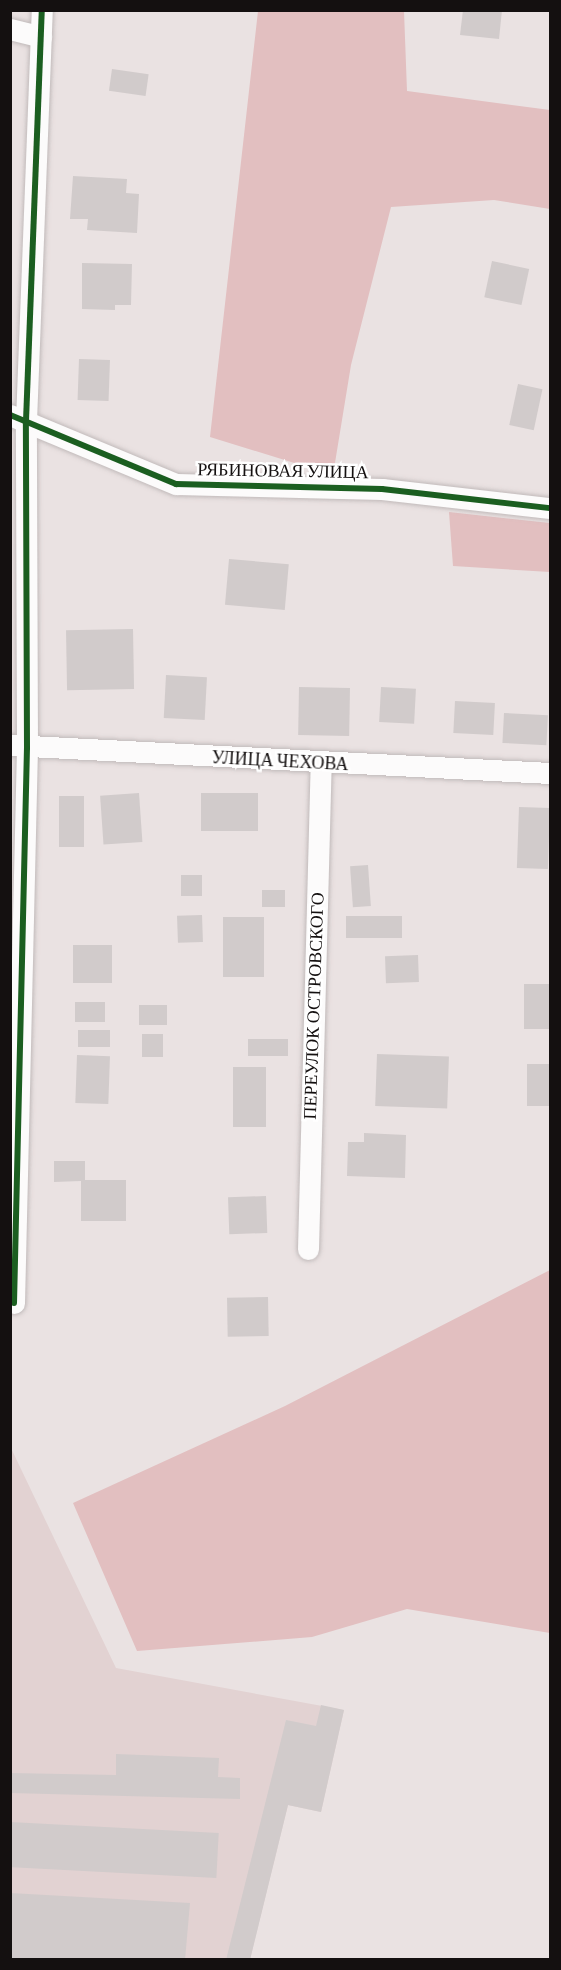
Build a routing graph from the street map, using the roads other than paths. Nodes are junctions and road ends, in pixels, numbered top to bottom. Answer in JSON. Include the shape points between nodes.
{"nodes":[{"id":1,"x":42,"y":10,"type":"edge"},
{"id":2,"x":10,"y":29,"type":"edge"},
{"id":3,"x":40,"y":37,"type":"junction"},
{"id":4,"x":18,"y":418,"type":"edge"},
{"id":5,"x":550,"y":508,"type":"edge"},
{"id":6,"x":19,"y":747,"type":"edge"},
{"id":7,"x":321,"y":763,"type":"junction"},
{"id":8,"x":550,"y":773,"type":"edge"},
{"id":9,"x":308,"y":1249,"type":"dead end"},
{"id":10,"x":14,"y":1303,"type":"dead end"}],
"edges":[{"from":1,"to":3,"type":"street"},
{"from":2,"to":3,"type":"street"},
{"from":3,"to":4,"type":"street"},
{"from":4,"to":5,"type":"street","name":"РЯБИНОВАЯ УЛИЦА","via":[[176,484],[382,489]]},
{"from":4,"to":6,"type":"street"},
{"from":6,"to":7,"type":"street","name":"УЛИЦА ЧЕХОВА"},
{"from":6,"to":10,"type":"street"},
{"from":7,"to":8,"type":"street","name":"УЛИЦА ЧЕХОВА"},
{"from":7,"to":9,"type":"street","name":"ПЕРЕУЛОК ОСТРОВСКОГО"}]}
